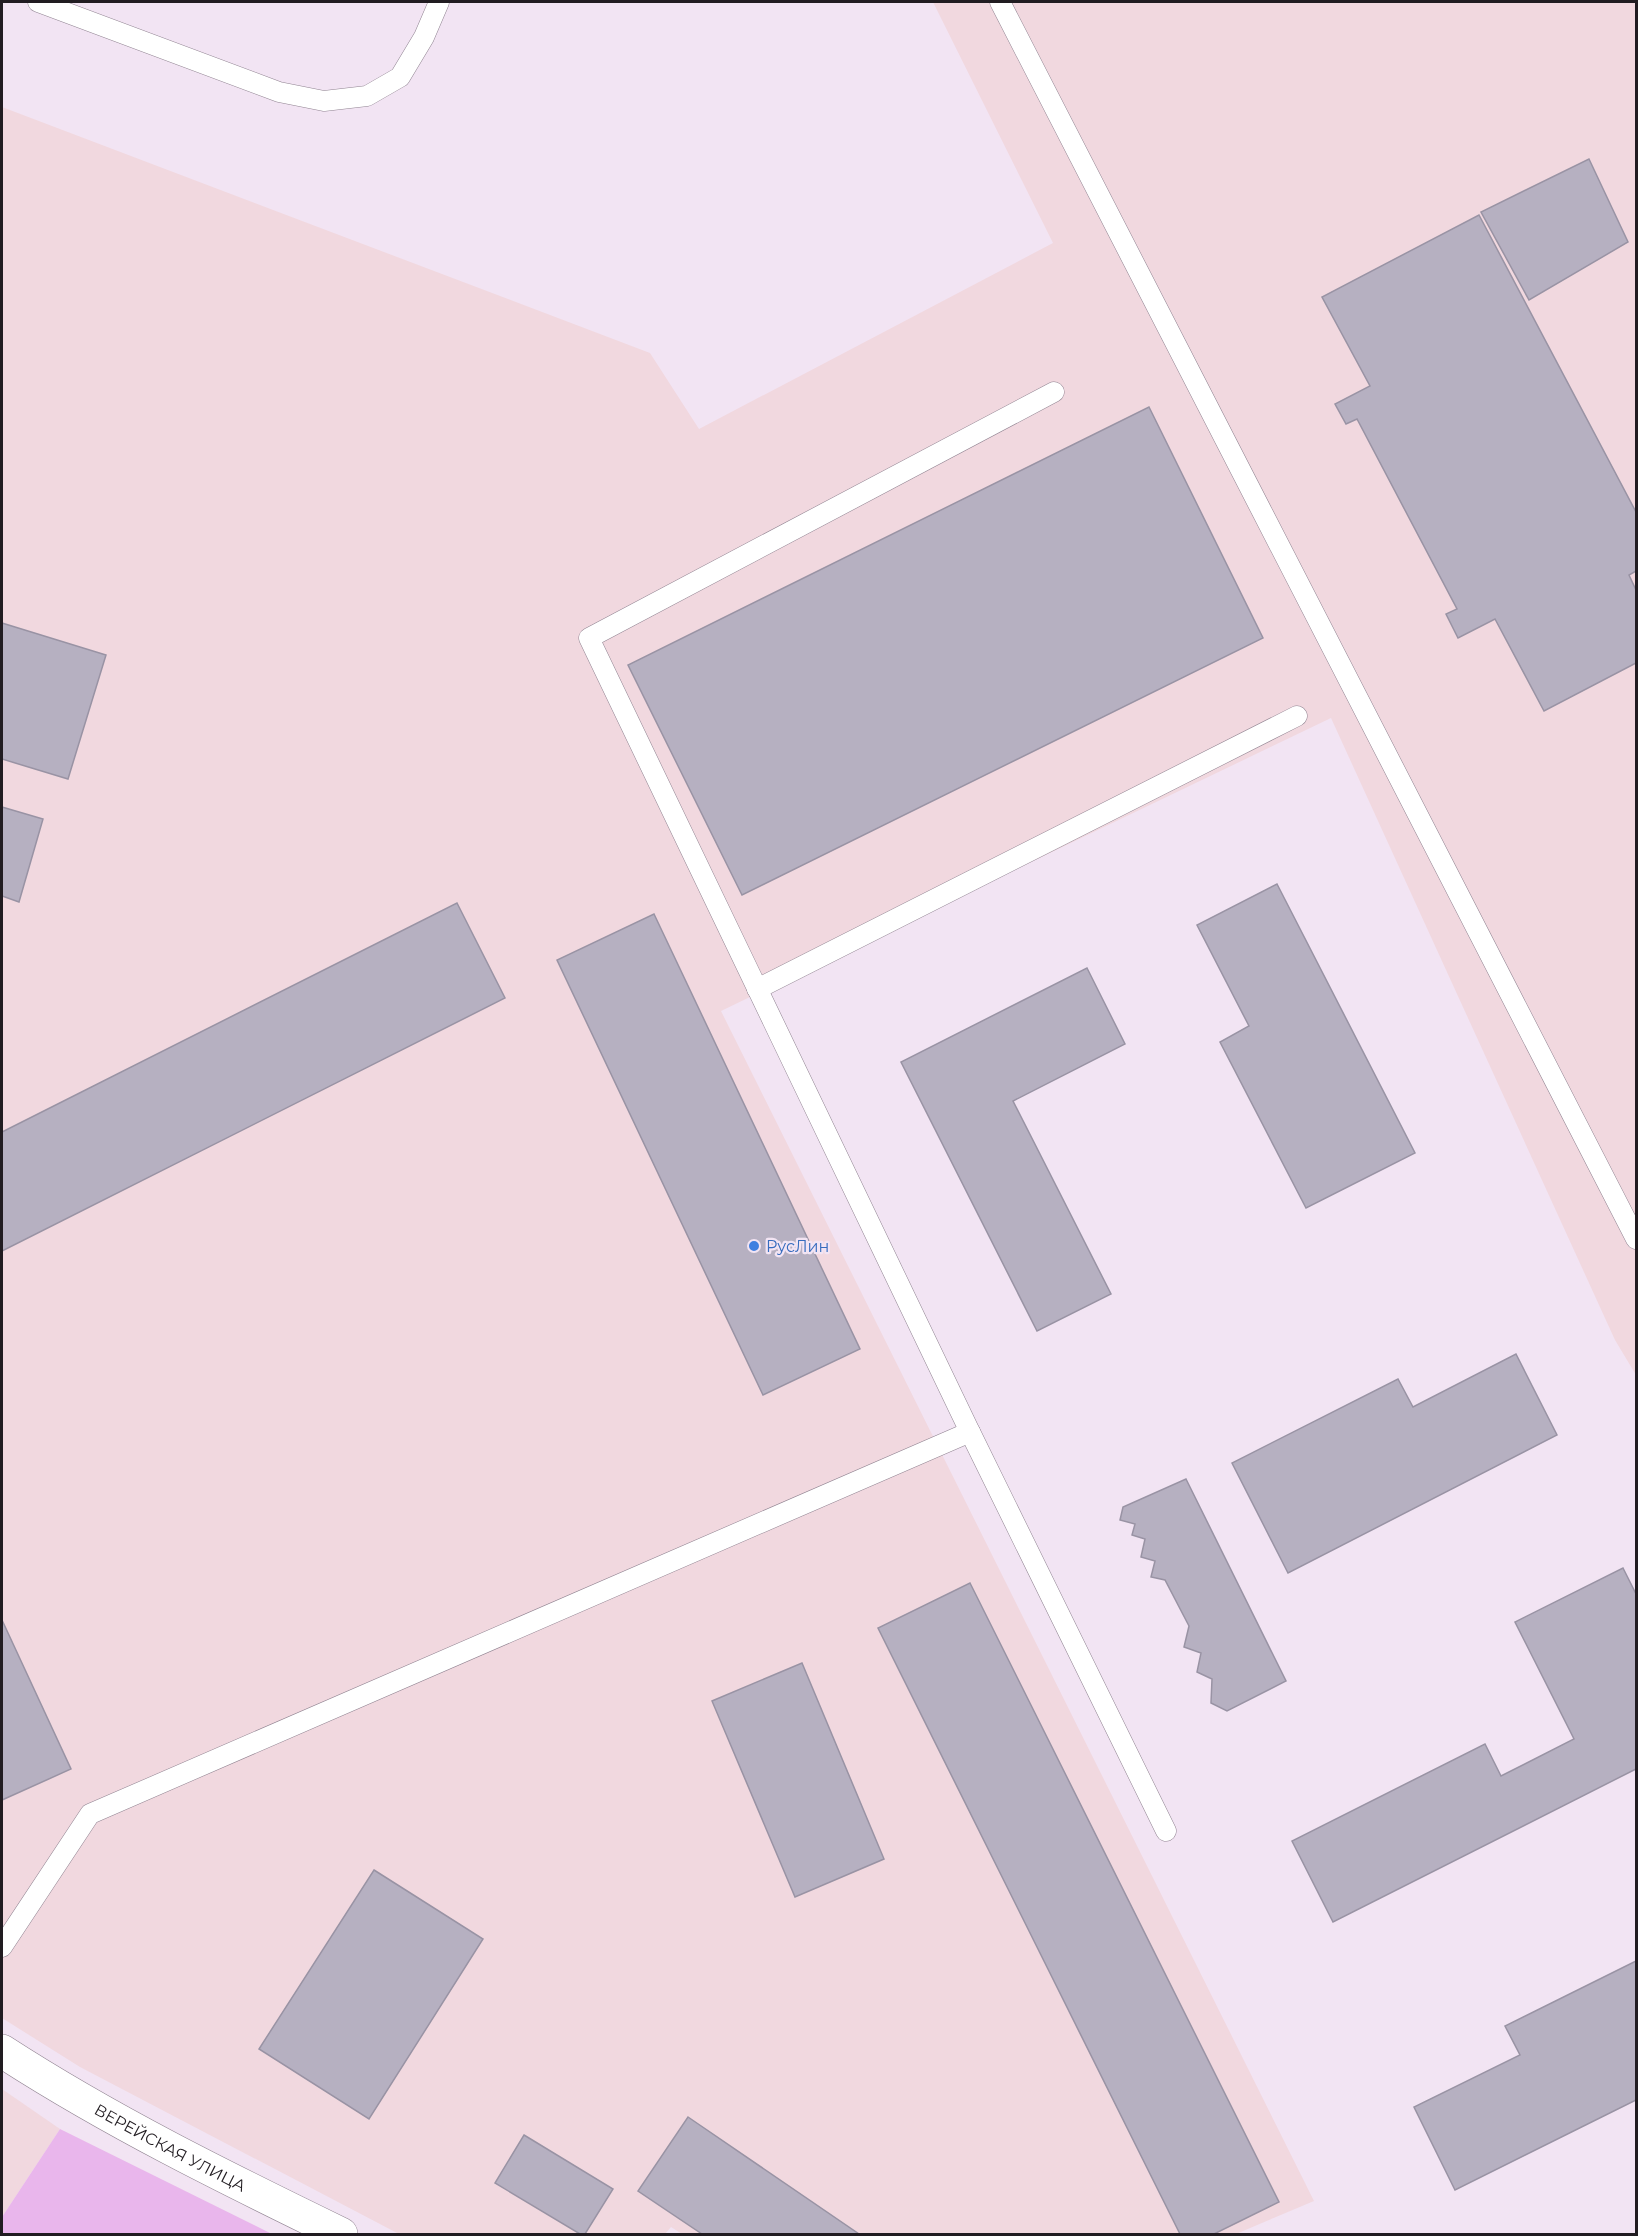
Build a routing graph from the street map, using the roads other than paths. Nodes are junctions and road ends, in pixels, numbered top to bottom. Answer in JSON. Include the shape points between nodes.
{"nodes":[{"id":1,"x":38,"y":2,"type":"edge"},
{"id":2,"x":439,"y":2,"type":"edge"},
{"id":3,"x":1000,"y":2,"type":"edge"},
{"id":4,"x":1054,"y":392,"type":"dead end"},
{"id":5,"x":1297,"y":716,"type":"dead end"},
{"id":6,"x":757,"y":989,"type":"junction"},
{"id":7,"x":1636,"y":1239,"type":"edge"},
{"id":8,"x":970,"y":1432,"type":"junction"},
{"id":9,"x":1166,"y":1831,"type":"dead end"},
{"id":10,"x":2,"y":1947,"type":"edge"},
{"id":11,"x":2,"y":2051,"type":"edge"},
{"id":12,"x":341,"y":2235,"type":"edge"}],
"edges":[{"from":1,"to":2,"type":"lane","via":[[279,92],[324,101],[367,96],[400,77]]},
{"from":3,"to":7,"type":"lane"},
{"from":4,"to":6,"type":"lane","via":[[589,638]]},
{"from":5,"to":6,"type":"lane"},
{"from":6,"to":8,"type":"lane"},
{"from":8,"to":9,"type":"lane"},
{"from":8,"to":10,"type":"lane","via":[[90,1814]]},
{"from":11,"to":12,"type":"street","name":"ВЕРЕЙСКАЯ УЛИЦА","via":[[60,2088],[213,2172]]}]}
